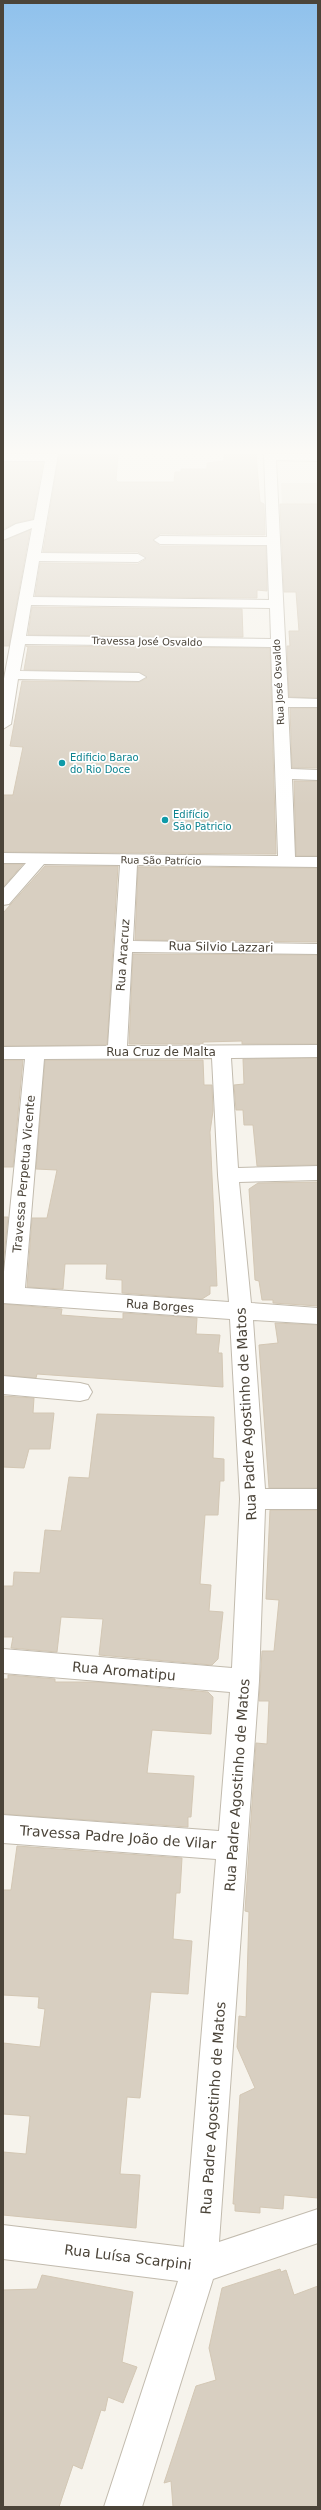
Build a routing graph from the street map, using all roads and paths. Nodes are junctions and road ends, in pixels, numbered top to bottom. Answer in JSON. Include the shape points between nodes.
{"nodes":[{"id":1,"x":31,"y":571,"type":"edge"},
{"id":2,"x":275,"y":571,"type":"edge"},
{"id":3,"x":25,"y":601,"type":"junction"},
{"id":4,"x":274,"y":604,"type":"junction"},
{"id":5,"x":276,"y":643,"type":"junction"},
{"id":6,"x":13,"y":646,"type":"edge"},
{"id":7,"x":12,"y":675,"type":"junction"},
{"id":8,"x":139,"y":677,"type":"dead end"},
{"id":9,"x":279,"y":702,"type":"junction"},
{"id":10,"x":318,"y":703,"type":"edge"},
{"id":11,"x":3,"y":724,"type":"edge"},
{"id":12,"x":282,"y":774,"type":"junction"},
{"id":13,"x":318,"y":775,"type":"edge"},
{"id":14,"x":3,"y":858,"type":"edge"},
{"id":15,"x":40,"y":858,"type":"junction"},
{"id":16,"x":129,"y":859,"type":"junction"},
{"id":17,"x":287,"y":862,"type":"junction"},
{"id":18,"x":318,"y":862,"type":"edge"},
{"id":19,"x":3,"y":900,"type":"edge"},
{"id":20,"x":123,"y":946,"type":"junction"},
{"id":21,"x":318,"y":949,"type":"edge"},
{"id":22,"x":318,"y":1050,"type":"edge"},
{"id":23,"x":35,"y":1052,"type":"junction"},
{"id":24,"x":116,"y":1052,"type":"junction"},
{"id":25,"x":221,"y":1052,"type":"junction"},
{"id":26,"x":3,"y":1053,"type":"edge"},
{"id":27,"x":318,"y":1173,"type":"edge"},
{"id":28,"x":228,"y":1175,"type":"junction"},
{"id":29,"x":8,"y":1295,"type":"edge"},
{"id":30,"x":241,"y":1312,"type":"junction"},
{"id":31,"x":318,"y":1316,"type":"edge"},
{"id":32,"x":3,"y":1385,"type":"edge"},
{"id":33,"x":80,"y":1392,"type":"dead end"},
{"id":34,"x":253,"y":1499,"type":"junction"},
{"id":35,"x":318,"y":1499,"type":"edge"},
{"id":36,"x":3,"y":1662,"type":"edge"},
{"id":37,"x":245,"y":1681,"type":"junction"},
{"id":38,"x":3,"y":1829,"type":"edge"},
{"id":39,"x":233,"y":1846,"type":"junction"},
{"id":40,"x":318,"y":2226,"type":"edge"},
{"id":41,"x":3,"y":2242,"type":"edge"},
{"id":42,"x":200,"y":2266,"type":"junction"},
{"id":43,"x":124,"y":2507,"type":"edge"}],
"edges":[{"from":1,"to":3,"type":"street"},
{"from":2,"to":4,"type":"street","name":"Rua José Osvaldo"},
{"from":3,"to":4,"type":"street"},
{"from":3,"to":6,"type":"street"},
{"from":4,"to":5,"type":"street","name":"Rua José Osvaldo"},
{"from":5,"to":6,"type":"street","name":"Travessa José Osvaldo"},
{"from":5,"to":9,"type":"street","name":"Rua José Osvaldo"},
{"from":6,"to":7,"type":"street"},
{"from":7,"to":8,"type":"street"},
{"from":7,"to":11,"type":"street"},
{"from":9,"to":10,"type":"street"},
{"from":9,"to":12,"type":"street","name":"Rua José Osvaldo"},
{"from":12,"to":13,"type":"street"},
{"from":12,"to":17,"type":"street","name":"Rua José Osvaldo"},
{"from":14,"to":15,"type":"street","name":"Rua São Patrício"},
{"from":15,"to":16,"type":"street","name":"Rua São Patrício"},
{"from":15,"to":19,"type":"street"},
{"from":16,"to":17,"type":"street","name":"Rua São Patrício"},
{"from":16,"to":20,"type":"street","name":"Rua Aracruz"},
{"from":17,"to":18,"type":"street","name":"Rua São Patrício"},
{"from":20,"to":21,"type":"street","name":"Rua Silvio Lazzari"},
{"from":20,"to":24,"type":"street","name":"Rua Aracruz"},
{"from":22,"to":25,"type":"street","name":"Rua Cruz de Malta"},
{"from":23,"to":24,"type":"street","name":"Rua Cruz de Malta"},
{"from":23,"to":26,"type":"street","name":"Rua Cruz de Malta"},
{"from":23,"to":29,"type":"street","name":"Travessa Perpetua Vicente"},
{"from":24,"to":25,"type":"street","name":"Rua Cruz de Malta"},
{"from":25,"to":28,"type":"street","name":"Rua Padre Agostinho de Matos"},
{"from":27,"to":28,"type":"street"},
{"from":28,"to":30,"type":"street","name":"Rua Padre Agostinho de Matos"},
{"from":29,"to":30,"type":"street","name":"Rua Borges"},
{"from":30,"to":31,"type":"street","name":"Rua Borges"},
{"from":30,"to":34,"type":"street","name":"Rua Padre Agostinho de Matos"},
{"from":32,"to":33,"type":"street"},
{"from":34,"to":35,"type":"street"},
{"from":34,"to":37,"type":"street","name":"Rua Padre Agostinho de Matos"},
{"from":36,"to":37,"type":"street","name":"Rua Aromatipu"},
{"from":37,"to":39,"type":"street","name":"Rua Padre Agostinho de Matos"},
{"from":38,"to":39,"type":"street","name":"Travessa Padre João de Vilar"},
{"from":39,"to":42,"type":"street","name":"Rua Padre Agostinho de Matos"},
{"from":40,"to":42,"type":"street","name":"Rua Luísa Scarpini"},
{"from":41,"to":42,"type":"street","name":"Rua Luísa Scarpini"},
{"from":42,"to":43,"type":"street","name":"Rua Padre Agostinho de Matos"}]}
